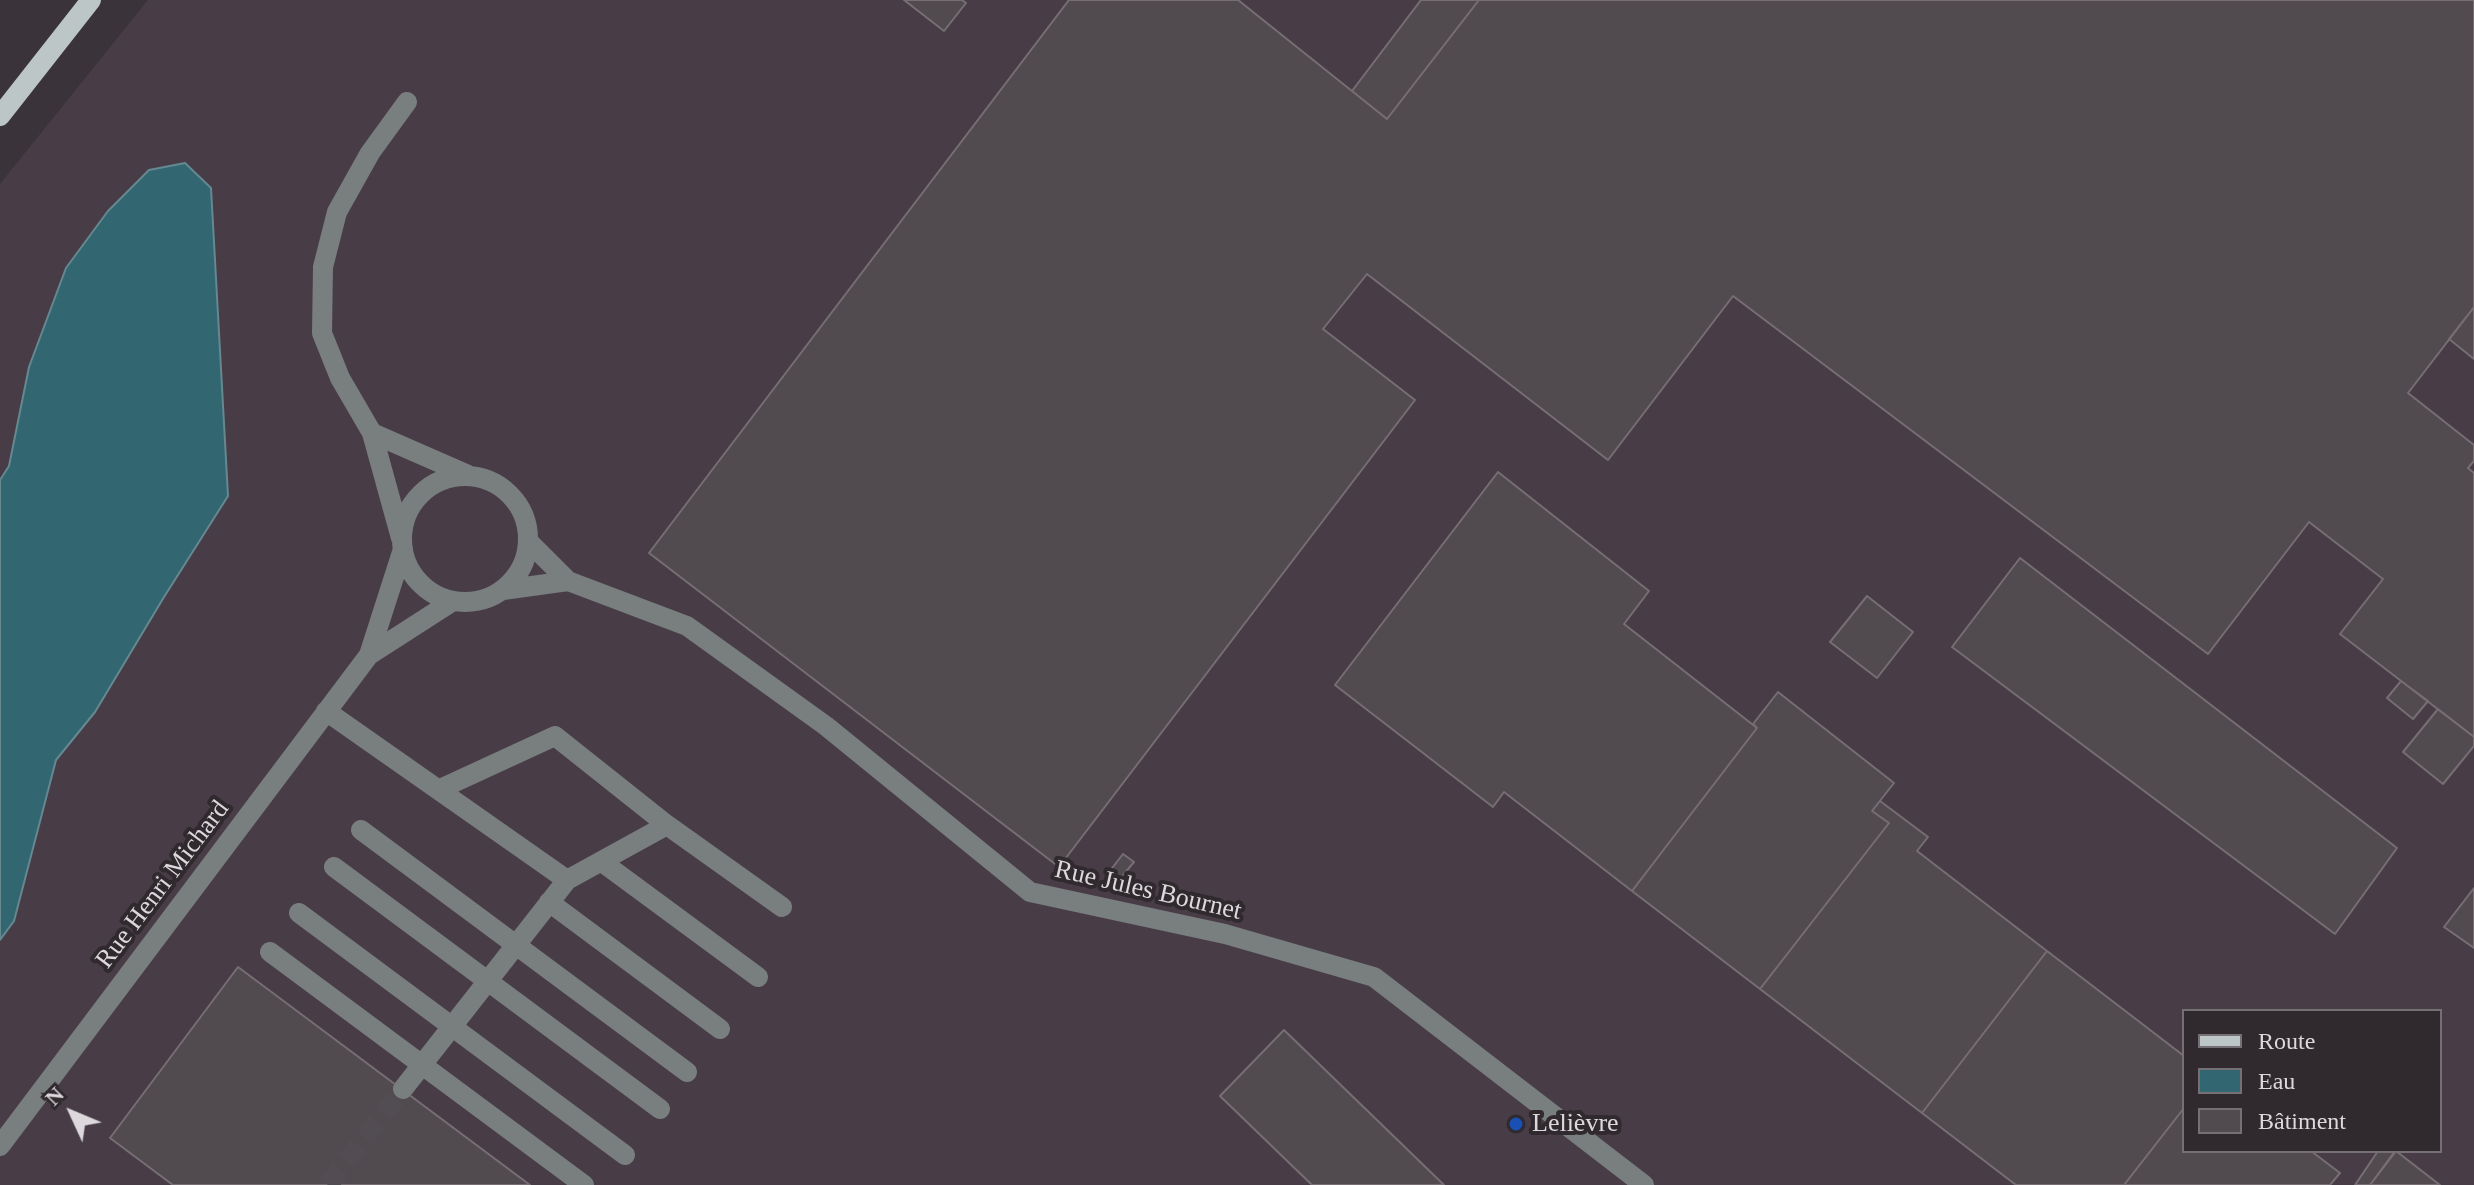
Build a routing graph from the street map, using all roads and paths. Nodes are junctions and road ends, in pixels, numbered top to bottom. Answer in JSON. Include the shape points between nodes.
{"nodes":[{"id":1,"x":91,"y":0,"type":"edge"},
{"id":2,"x":407,"y":102,"type":"dead end"},
{"id":3,"x":0,"y":116,"type":"edge"},
{"id":4,"x":372,"y":433,"type":"junction"},
{"id":5,"x":469,"y":475,"type":"junction"},
{"id":6,"x":529,"y":542,"type":"junction"},
{"id":7,"x":402,"y":544,"type":"junction"},
{"id":8,"x":568,"y":581,"type":"junction"},
{"id":9,"x":503,"y":590,"type":"junction"},
{"id":10,"x":453,"y":601,"type":"junction"},
{"id":11,"x":369,"y":655,"type":"junction"},
{"id":12,"x":326,"y":711,"type":"junction"},
{"id":13,"x":440,"y":789,"type":"junction"},
{"id":14,"x":667,"y":825,"type":"junction"},
{"id":15,"x":361,"y":830,"type":"dead end"},
{"id":16,"x":602,"y":862,"type":"junction"},
{"id":17,"x":334,"y":867,"type":"dead end"},
{"id":18,"x":567,"y":880,"type":"junction"},
{"id":19,"x":549,"y":902,"type":"junction"},
{"id":20,"x":782,"y":907,"type":"dead end"},
{"id":21,"x":299,"y":913,"type":"dead end"},
{"id":22,"x":516,"y":946,"type":"junction"},
{"id":23,"x":270,"y":952,"type":"dead end"},
{"id":24,"x":758,"y":977,"type":"dead end"},
{"id":25,"x":488,"y":981,"type":"junction"},
{"id":26,"x":452,"y":1027,"type":"junction"},
{"id":27,"x":720,"y":1029,"type":"dead end"},
{"id":28,"x":422,"y":1065,"type":"junction"},
{"id":29,"x":687,"y":1072,"type":"dead end"},
{"id":30,"x":403,"y":1089,"type":"tunnel mouth"},
{"id":31,"x":660,"y":1109,"type":"dead end"},
{"id":32,"x":0,"y":1146,"type":"edge"},
{"id":33,"x":625,"y":1155,"type":"dead end"},
{"id":34,"x":584,"y":1185,"type":"edge"},
{"id":35,"x":1644,"y":1185,"type":"edge"}],
"edges":[{"from":1,"to":3,"type":"main road"},
{"from":2,"to":4,"type":"street","via":[[337,212],[323,267],[322,333],[340,378]]},
{"from":4,"to":5,"type":"street"},
{"from":4,"to":7,"type":"street"},
{"from":5,"to":6,"type":"street","via":[[488,479],[512,496],[526,522]]},
{"from":5,"to":7,"type":"street","via":[[430,486],[415,500],[405,518]]},
{"from":6,"to":8,"type":"street","name":"Rue Jules Bournet"},
{"from":6,"to":9,"type":"street","via":[[516,577]]},
{"from":7,"to":10,"type":"street","via":[[414,578],[438,597]]},
{"from":7,"to":11,"type":"street","name":"Rue Henri Michard"},
{"from":8,"to":9,"type":"street","name":"Rue Jules Bournet"},
{"from":8,"to":35,"type":"street","name":"Rue Jules Bournet","via":[[687,626],[826,726],[1030,892],[1225,934],[1374,977]]},
{"from":9,"to":10,"type":"street","via":[[470,602]]},
{"from":10,"to":11,"type":"street","name":"Rue Henri Michard"},
{"from":11,"to":12,"type":"street","name":"Rue Henri Michard"},
{"from":12,"to":13,"type":"street"},
{"from":12,"to":32,"type":"street","name":"Rue Henri Michard"},
{"from":13,"to":14,"type":"street","via":[[555,736]]},
{"from":13,"to":18,"type":"street"},
{"from":14,"to":16,"type":"street"},
{"from":14,"to":20,"type":"street"},
{"from":15,"to":22,"type":"street"},
{"from":16,"to":18,"type":"street"},
{"from":16,"to":24,"type":"street"},
{"from":17,"to":25,"type":"street"},
{"from":18,"to":19,"type":"street"},
{"from":19,"to":22,"type":"street"},
{"from":19,"to":27,"type":"street"},
{"from":21,"to":26,"type":"street"},
{"from":22,"to":25,"type":"street"},
{"from":22,"to":29,"type":"street"},
{"from":23,"to":28,"type":"street"},
{"from":25,"to":26,"type":"street"},
{"from":25,"to":31,"type":"street"},
{"from":26,"to":28,"type":"street"},
{"from":26,"to":33,"type":"street"},
{"from":28,"to":30,"type":"street"},
{"from":28,"to":34,"type":"street"}]}
